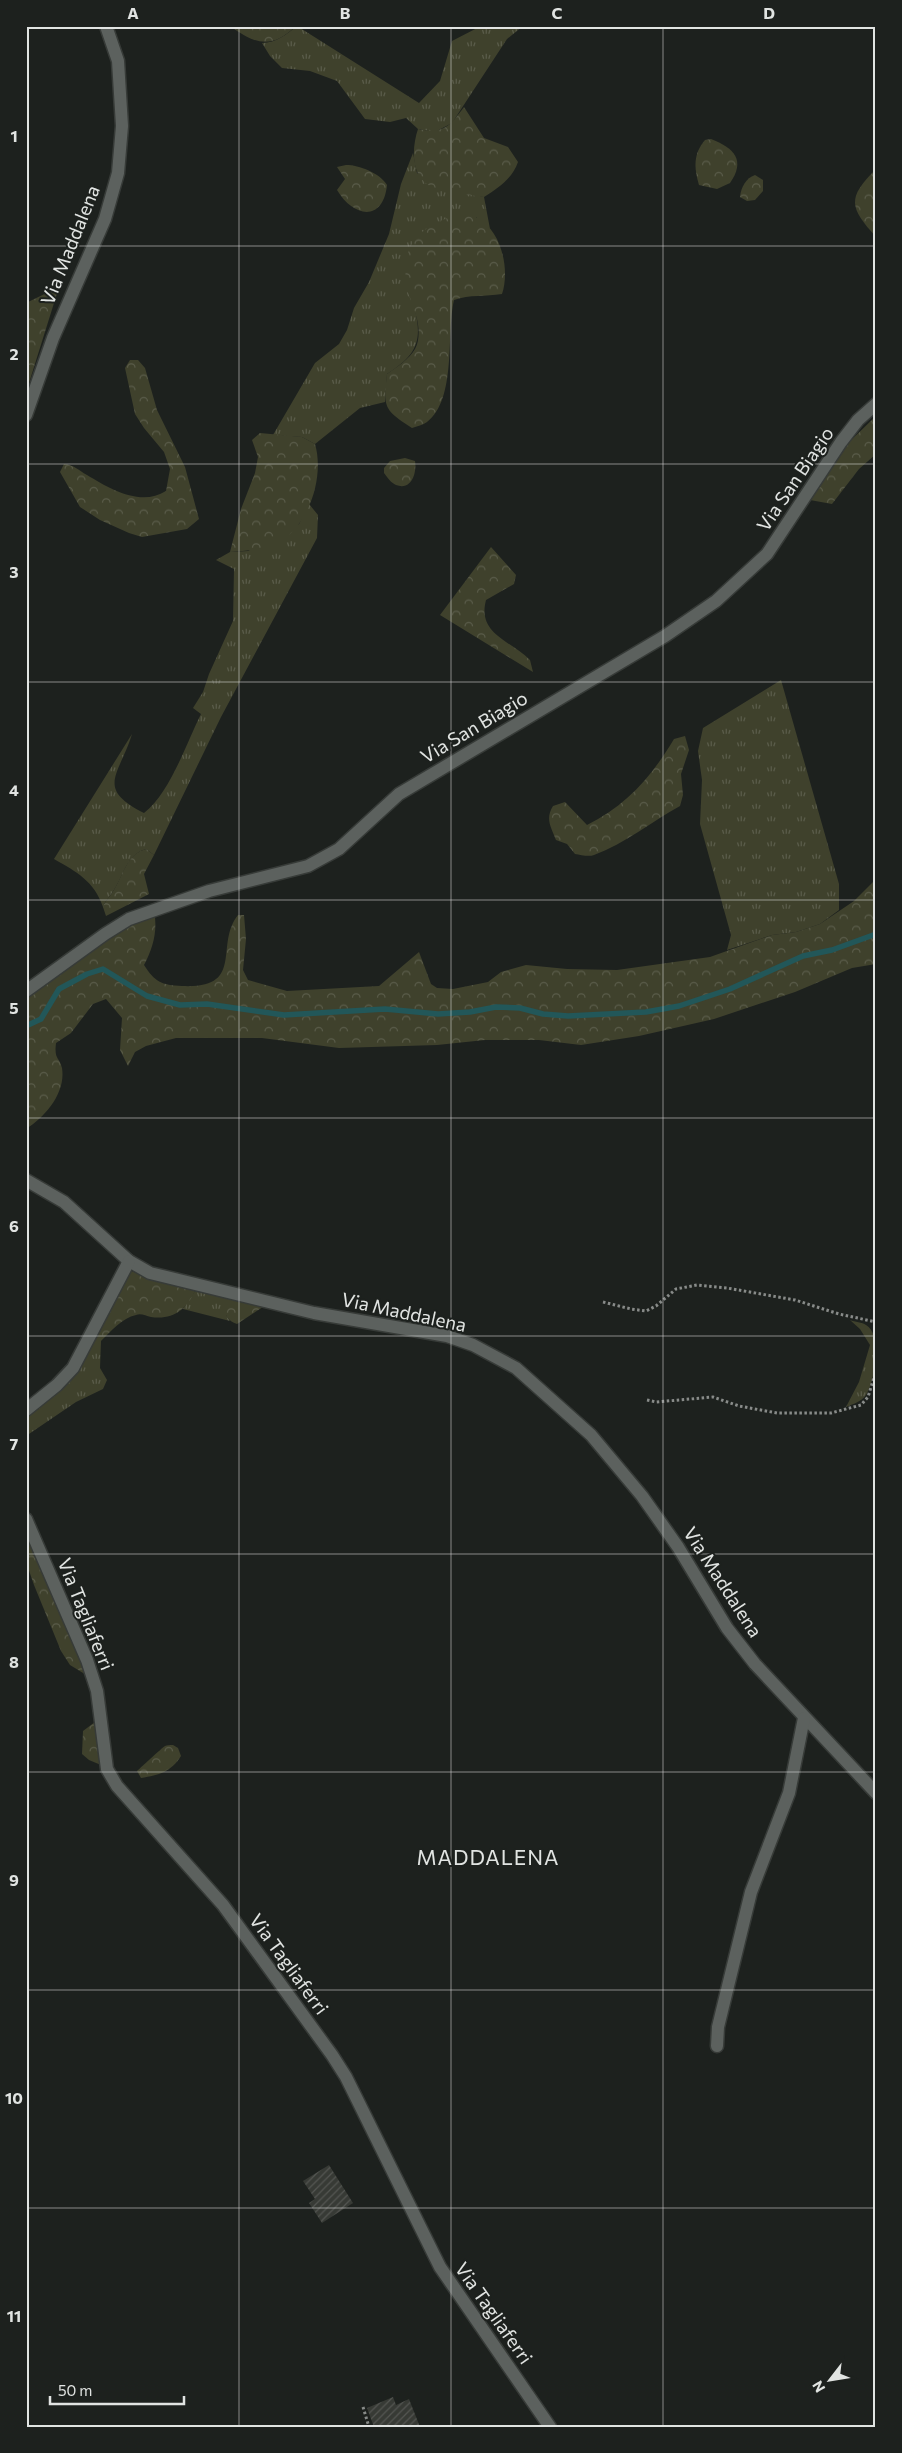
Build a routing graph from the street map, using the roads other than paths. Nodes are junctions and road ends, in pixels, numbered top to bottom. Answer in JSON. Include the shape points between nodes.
{"nodes":[{"id":1,"x":106,"y":26,"type":"edge"},
{"id":2,"x":876,"y":404,"type":"edge"},
{"id":3,"x":26,"y":415,"type":"edge"},
{"id":4,"x":26,"y":991,"type":"edge"},
{"id":5,"x":26,"y":1180,"type":"edge"},
{"id":6,"x":129,"y":1261,"type":"junction"},
{"id":7,"x":26,"y":1410,"type":"edge"},
{"id":8,"x":26,"y":1519,"type":"edge"},
{"id":9,"x":804,"y":1718,"type":"junction"},
{"id":10,"x":876,"y":1793,"type":"edge"},
{"id":11,"x":717,"y":2046,"type":"dead end"},
{"id":12,"x":550,"y":2427,"type":"edge"}],
"edges":[{"from":1,"to":3,"type":"street","name":"Via Maddalena","via":[[118,61],[122,126],[118,173],[105,219],[52,338]]},
{"from":2,"to":4,"type":"street","name":"Via San Biagio","via":[[840,442],[767,554],[716,601],[665,636],[399,794],[360,831],[323,859],[308,866],[209,891],[129,919]]},
{"from":5,"to":6,"type":"street","name":"Via Maddalena","via":[[64,1202]]},
{"from":6,"to":7,"type":"street","via":[[73,1368]]},
{"from":6,"to":9,"type":"street","name":"Via Maddalena","via":[[150,1273],[223,1292],[314,1313],[447,1336],[473,1345],[516,1368],[591,1435],[642,1496],[678,1547],[727,1628]]},
{"from":8,"to":12,"type":"street","name":"Via Tagliaferri","via":[[87,1660],[97,1691],[107,1769],[117,1786],[223,1905],[332,2055],[440,2267]]},
{"from":9,"to":10,"type":"street","name":"Via Maddalena"},
{"from":9,"to":11,"type":"street","via":[[790,1793],[752,1892],[718,2027]]}]}
